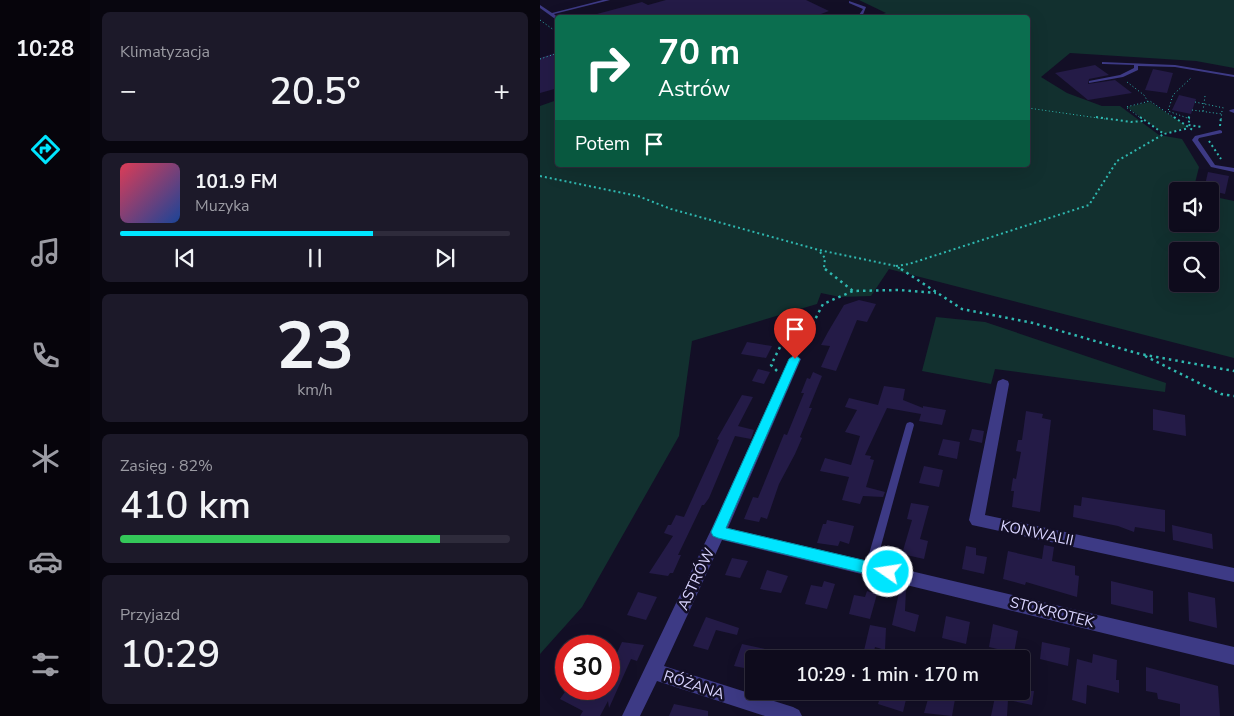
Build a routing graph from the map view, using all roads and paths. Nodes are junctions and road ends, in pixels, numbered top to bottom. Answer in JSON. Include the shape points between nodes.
{"nodes":[{"id":1,"x":608,"y":0,"type":"edge"},
{"id":2,"x":850,"y":2,"type":"dead end"},
{"id":3,"x":540,"y":6,"type":"edge"},
{"id":4,"x":551,"y":14,"type":"junction"},
{"id":5,"x":862,"y":15,"type":"edge"},
{"id":6,"x":555,"y":17,"type":"edge"},
{"id":7,"x":540,"y":20,"type":"edge"},
{"id":8,"x":555,"y":31,"type":"edge"},
{"id":9,"x":555,"y":55,"type":"edge"},
{"id":10,"x":540,"y":59,"type":"edge"},
{"id":11,"x":1104,"y":63,"type":"dead end"},
{"id":12,"x":1136,"y":64,"type":"junction"},
{"id":13,"x":1127,"y":74,"type":"junction"},
{"id":14,"x":1194,"y":75,"type":"dead end"},
{"id":15,"x":1234,"y":76,"type":"edge"},
{"id":16,"x":1091,"y":82,"type":"dead end"},
{"id":17,"x":1205,"y":96,"type":"dead end"},
{"id":18,"x":1225,"y":100,"type":"dead end"},
{"id":19,"x":1148,"y":102,"type":"junction"},
{"id":20,"x":1195,"y":102,"type":"dead end"},
{"id":21,"x":1204,"y":104,"type":"junction"},
{"id":22,"x":1030,"y":108,"type":"edge"},
{"id":23,"x":1224,"y":108,"type":"junction"},
{"id":24,"x":1164,"y":110,"type":"junction"},
{"id":25,"x":1192,"y":110,"type":"dead end"},
{"id":26,"x":1203,"y":111,"type":"junction"},
{"id":27,"x":1168,"y":112,"type":"junction"},
{"id":28,"x":1222,"y":114,"type":"junction"},
{"id":29,"x":1145,"y":121,"type":"junction"},
{"id":30,"x":1217,"y":131,"type":"junction"},
{"id":31,"x":1164,"y":134,"type":"junction"},
{"id":32,"x":1234,"y":170,"type":"edge"},
{"id":33,"x":540,"y":176,"type":"edge"},
{"id":34,"x":819,"y":250,"type":"junction"},
{"id":35,"x":896,"y":266,"type":"junction"},
{"id":36,"x":853,"y":291,"type":"junction"},
{"id":37,"x":937,"y":293,"type":"junction"},
{"id":38,"x":1140,"y":354,"type":"junction"},
{"id":39,"x":795,"y":359,"type":"joint"},
{"id":40,"x":1234,"y":371,"type":"edge"},
{"id":41,"x":1003,"y":384,"type":"dead end"},
{"id":42,"x":1234,"y":396,"type":"edge"},
{"id":43,"x":910,"y":425,"type":"dead end"},
{"id":44,"x":718,"y":532,"type":"junction"},
{"id":45,"x":870,"y":568,"type":"junction"},
{"id":46,"x":1234,"y":575,"type":"edge"},
{"id":47,"x":1234,"y":656,"type":"edge"},
{"id":48,"x":652,"y":672,"type":"junction"},
{"id":49,"x":631,"y":716,"type":"edge"},
{"id":50,"x":793,"y":716,"type":"edge"}],
"edges":[{"from":1,"to":4,"type":"lane"},
{"from":2,"to":5,"type":"lane","via":[[865,8]]},
{"from":3,"to":4,"type":"lane"},
{"from":4,"to":6,"type":"lane"},
{"from":7,"to":8,"type":"path"},
{"from":9,"to":10,"type":"path"},
{"from":11,"to":12,"type":"lane"},
{"from":12,"to":13,"type":"lane","via":[[1136,68]]},
{"from":12,"to":15,"type":"lane","via":[[1175,66]]},
{"from":13,"to":16,"type":"lane"},
{"from":13,"to":19,"type":"path","via":[[1125,80]]},
{"from":14,"to":27,"type":"path","via":[[1173,95]]},
{"from":17,"to":21,"type":"path"},
{"from":18,"to":23,"type":"path"},
{"from":19,"to":24,"type":"path"},
{"from":19,"to":29,"type":"path","via":[[1126,107]]},
{"from":20,"to":21,"type":"path"},
{"from":21,"to":23,"type":"path"},
{"from":21,"to":26,"type":"path"},
{"from":22,"to":29,"type":"path","via":[[1131,122]]},
{"from":23,"to":28,"type":"path"},
{"from":24,"to":27,"type":"path"},
{"from":24,"to":31,"type":"path","via":[[1189,128]]},
{"from":25,"to":26,"type":"path"},
{"from":26,"to":28,"type":"path"},
{"from":27,"to":30,"type":"path","via":[[1190,118],[1188,125],[1191,127]]},
{"from":28,"to":30,"type":"path"},
{"from":29,"to":31,"type":"path"},
{"from":30,"to":32,"type":"lane","via":[[1195,140],[1212,166]]},
{"from":31,"to":35,"type":"path","via":[[1117,161],[1089,205]]},
{"from":33,"to":34,"type":"path","via":[[638,196],[671,209]]},
{"from":34,"to":35,"type":"path"},
{"from":34,"to":36,"type":"path","via":[[825,258],[824,268]]},
{"from":35,"to":37,"type":"path"},
{"from":36,"to":37,"type":"path"},
{"from":36,"to":39,"type":"path","via":[[823,304]]},
{"from":37,"to":38,"type":"path","via":[[962,309],[1033,323]]},
{"from":38,"to":40,"type":"path"},
{"from":38,"to":42,"type":"path","via":[[1221,394]]},
{"from":39,"to":44,"type":"street","name":"ASTRÓW"},
{"from":41,"to":46,"type":"street","name":"KONWALII","via":[[977,520]]},
{"from":43,"to":45,"type":"lane"},
{"from":44,"to":45,"type":"street","name":"STOKROTEK"},
{"from":44,"to":48,"type":"street","name":"ASTRÓW"},
{"from":45,"to":47,"type":"street","name":"STOKROTEK"},
{"from":48,"to":49,"type":"street","name":"ASTRÓW"},
{"from":48,"to":50,"type":"street","name":"RÓŻANA"}]}
